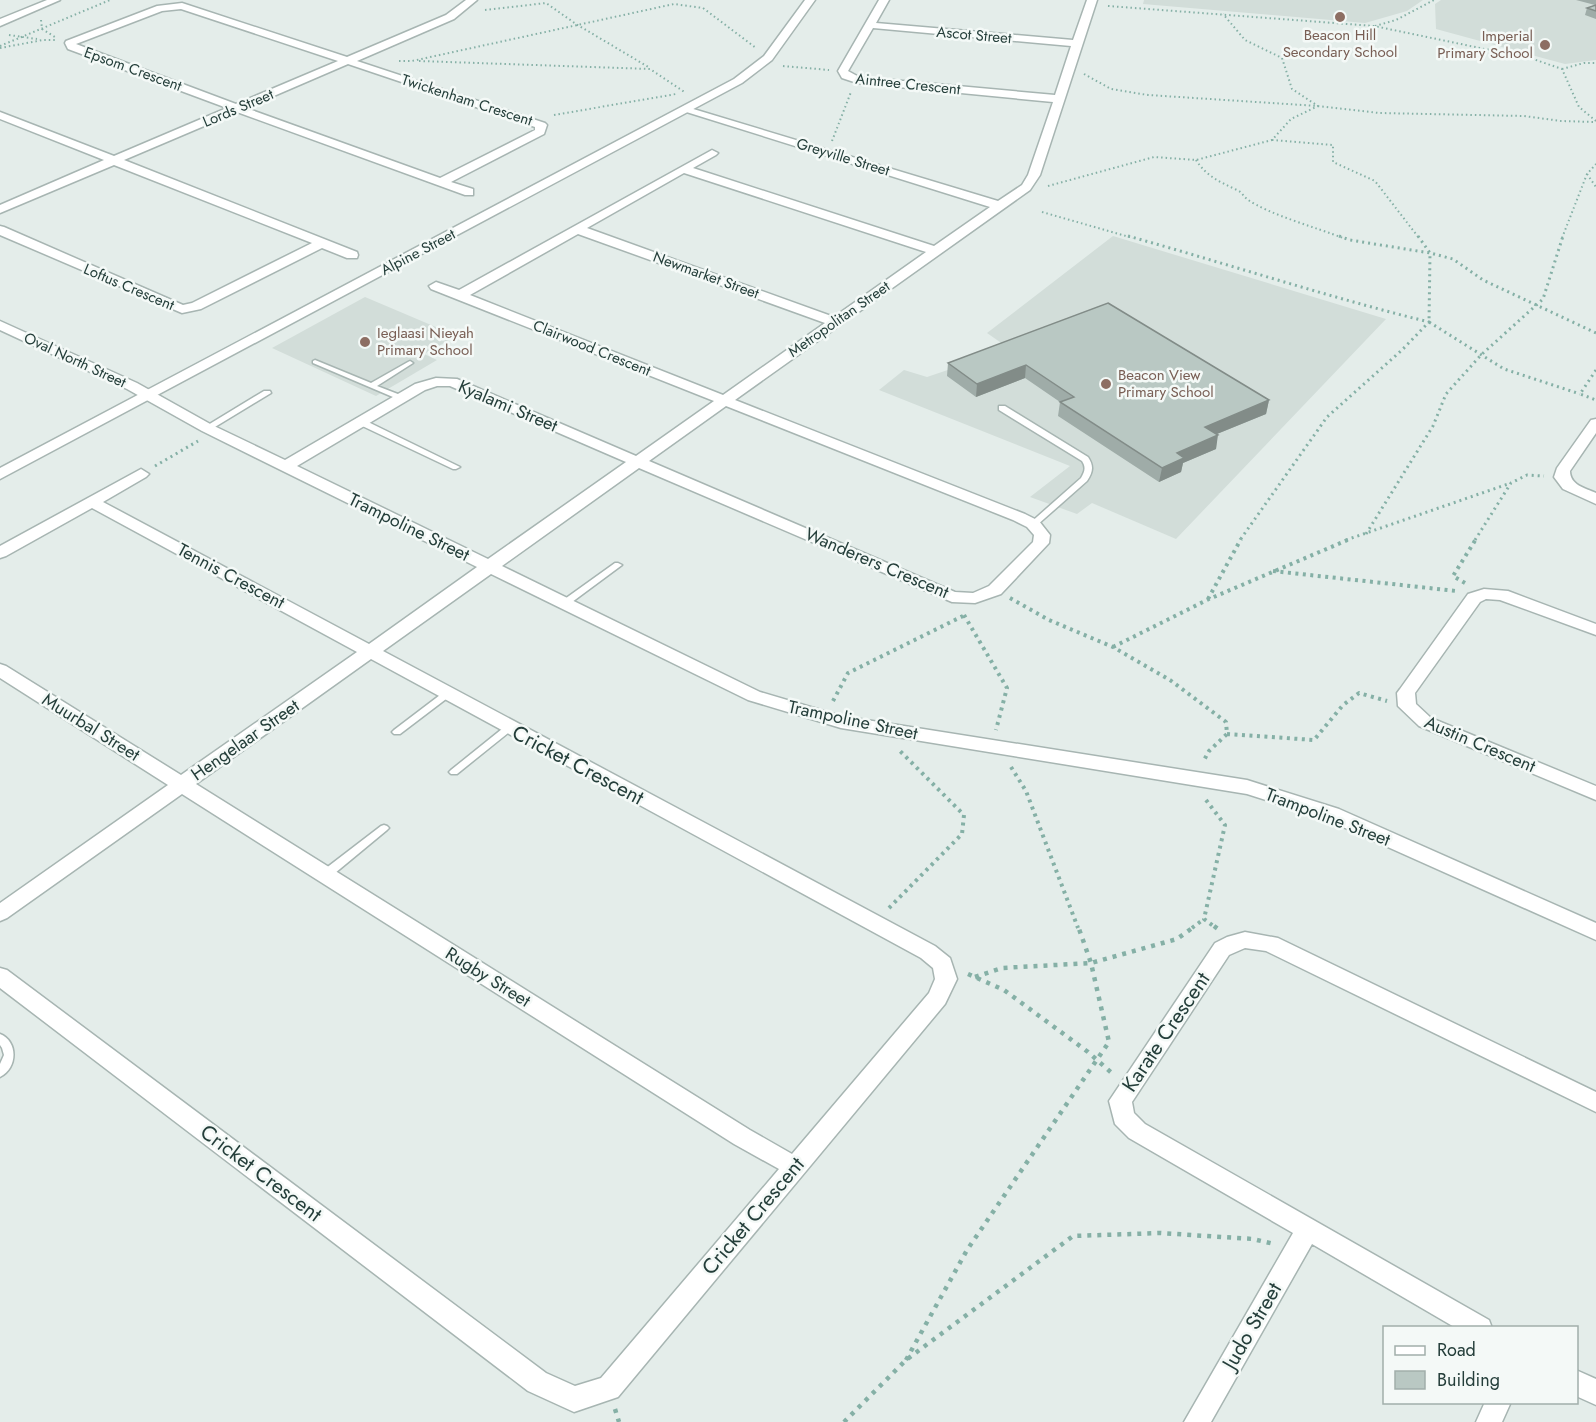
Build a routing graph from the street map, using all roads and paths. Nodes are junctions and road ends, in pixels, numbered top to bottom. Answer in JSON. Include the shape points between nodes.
{"nodes":[{"id":1,"x":55,"y":0,"type":"edge"},
{"id":2,"x":110,"y":0,"type":"edge"},
{"id":3,"x":472,"y":0,"type":"edge"},
{"id":4,"x":810,"y":0,"type":"edge"},
{"id":5,"x":884,"y":0,"type":"edge"},
{"id":6,"x":1434,"y":0,"type":"edge"},
{"id":7,"x":1091,"y":3,"type":"edge"},
{"id":8,"x":40,"y":7,"type":"junction"},
{"id":9,"x":458,"y":13,"type":"junction"},
{"id":10,"x":1222,"y":14,"type":"junction"},
{"id":11,"x":0,"y":23,"type":"edge"},
{"id":12,"x":576,"y":24,"type":"junction"},
{"id":13,"x":870,"y":25,"type":"junction"},
{"id":14,"x":1374,"y":26,"type":"junction"},
{"id":15,"x":42,"y":29,"type":"junction"},
{"id":16,"x":0,"y":33,"type":"edge"},
{"id":17,"x":19,"y":38,"type":"junction"},
{"id":18,"x":43,"y":40,"type":"junction"},
{"id":19,"x":1078,"y":44,"type":"junction"},
{"id":20,"x":0,"y":47,"type":"edge"},
{"id":21,"x":759,"y":50,"type":"dead end"},
{"id":22,"x":349,"y":61,"type":"junction"},
{"id":23,"x":391,"y":61,"type":"dead end"},
{"id":24,"x":412,"y":61,"type":"junction"},
{"id":25,"x":1596,"y":63,"type":"edge"},
{"id":26,"x":779,"y":65,"type":"dead end"},
{"id":27,"x":1070,"y":66,"type":"junction"},
{"id":28,"x":650,"y":69,"type":"junction"},
{"id":29,"x":1562,"y":69,"type":"junction"},
{"id":30,"x":836,"y":71,"type":"dead end"},
{"id":31,"x":851,"y":91,"type":"dead end"},
{"id":32,"x":686,"y":93,"type":"junction"},
{"id":33,"x":694,"y":96,"type":"dead end"},
{"id":34,"x":1059,"y":99,"type":"junction"},
{"id":35,"x":1318,"y":106,"type":"junction"},
{"id":36,"x":238,"y":108,"type":"junction"},
{"id":37,"x":686,"y":110,"type":"junction"},
{"id":38,"x":0,"y":115,"type":"edge"},
{"id":39,"x":551,"y":115,"type":"dead end"},
{"id":40,"x":1596,"y":121,"type":"edge"},
{"id":41,"x":1272,"y":140,"type":"junction"},
{"id":42,"x":830,"y":147,"type":"dead end"},
{"id":43,"x":712,"y":153,"type":"dead end"},
{"id":44,"x":1196,"y":160,"type":"junction"},
{"id":45,"x":114,"y":161,"type":"junction"},
{"id":46,"x":1596,"y":164,"type":"edge"},
{"id":47,"x":683,"y":169,"type":"junction"},
{"id":48,"x":1587,"y":174,"type":"junction"},
{"id":49,"x":441,"y":182,"type":"junction"},
{"id":50,"x":1596,"y":187,"type":"edge"},
{"id":51,"x":1039,"y":189,"type":"dead end"},
{"id":52,"x":469,"y":192,"type":"dead end"},
{"id":53,"x":1000,"y":206,"type":"junction"},
{"id":54,"x":0,"y":209,"type":"edge"},
{"id":55,"x":1042,"y":212,"type":"dead end"},
{"id":56,"x":577,"y":229,"type":"junction"},
{"id":57,"x":0,"y":230,"type":"edge"},
{"id":58,"x":322,"y":243,"type":"junction"},
{"id":59,"x":935,"y":251,"type":"junction"},
{"id":60,"x":1430,"y":254,"type":"junction"},
{"id":61,"x":352,"y":255,"type":"dead end"},
{"id":62,"x":436,"y":286,"type":"dead end"},
{"id":63,"x":460,"y":295,"type":"junction"},
{"id":64,"x":1536,"y":305,"type":"junction"},
{"id":65,"x":836,"y":322,"type":"junction"},
{"id":66,"x":1429,"y":322,"type":"junction"},
{"id":67,"x":4,"y":331,"type":"edge"},
{"id":68,"x":1596,"y":333,"type":"edge"},
{"id":69,"x":1481,"y":355,"type":"junction"},
{"id":70,"x":315,"y":362,"type":"dead end"},
{"id":71,"x":410,"y":363,"type":"dead end"},
{"id":72,"x":1596,"y":370,"type":"edge"},
{"id":73,"x":371,"y":386,"type":"junction"},
{"id":74,"x":267,"y":393,"type":"dead end"},
{"id":75,"x":1580,"y":394,"type":"junction"},
{"id":76,"x":148,"y":397,"type":"junction"},
{"id":77,"x":400,"y":398,"type":"junction"},
{"id":78,"x":1596,"y":400,"type":"edge"},
{"id":79,"x":723,"y":401,"type":"junction"},
{"id":80,"x":1002,"y":408,"type":"dead end"},
{"id":81,"x":359,"y":421,"type":"junction"},
{"id":82,"x":1596,"y":423,"type":"edge"},
{"id":83,"x":203,"y":434,"type":"junction"},
{"id":84,"x":639,"y":461,"type":"junction"},
{"id":85,"x":286,"y":466,"type":"junction"},
{"id":86,"x":456,"y":466,"type":"dead end"},
{"id":87,"x":144,"y":472,"type":"joint"},
{"id":88,"x":0,"y":474,"type":"edge"},
{"id":89,"x":1562,"y":477,"type":"junction"},
{"id":90,"x":1511,"y":483,"type":"junction"},
{"id":91,"x":1596,"y":499,"type":"edge"},
{"id":92,"x":92,"y":502,"type":"junction"},
{"id":93,"x":1033,"y":524,"type":"junction"},
{"id":94,"x":1366,"y":534,"type":"junction"},
{"id":95,"x":0,"y":553,"type":"edge"},
{"id":96,"x":618,"y":565,"type":"dead end"},
{"id":97,"x":491,"y":567,"type":"junction"},
{"id":98,"x":1271,"y":571,"type":"junction"},
{"id":99,"x":995,"y":590,"type":"junction"},
{"id":100,"x":1484,"y":594,"type":"junction"},
{"id":101,"x":1208,"y":599,"type":"junction"},
{"id":102,"x":565,"y":603,"type":"junction"},
{"id":103,"x":1596,"y":630,"type":"edge"},
{"id":104,"x":1113,"y":647,"type":"junction"},
{"id":105,"x":370,"y":652,"type":"junction"},
{"id":106,"x":0,"y":670,"type":"edge"},
{"id":107,"x":447,"y":694,"type":"junction"},
{"id":108,"x":1407,"y":706,"type":"junction"},
{"id":109,"x":825,"y":717,"type":"junction"},
{"id":110,"x":510,"y":727,"type":"junction"},
{"id":111,"x":397,"y":732,"type":"dead end"},
{"id":112,"x":1227,"y":735,"type":"junction"},
{"id":113,"x":895,"y":746,"type":"dead end"},
{"id":114,"x":998,"y":746,"type":"junction"},
{"id":115,"x":1203,"y":763,"type":"dead end"},
{"id":116,"x":453,"y":772,"type":"dead end"},
{"id":117,"x":182,"y":785,"type":"junction"},
{"id":118,"x":1596,"y":793,"type":"edge"},
{"id":119,"x":1203,"y":796,"type":"dead end"},
{"id":120,"x":384,"y":828,"type":"dead end"},
{"id":121,"x":325,"y":875,"type":"junction"},
{"id":122,"x":0,"y":913,"type":"edge"},
{"id":123,"x":1204,"y":919,"type":"junction"},
{"id":124,"x":874,"y":924,"type":"junction"},
{"id":125,"x":1596,"y":932,"type":"edge"},
{"id":126,"x":1233,"y":941,"type":"junction"},
{"id":127,"x":1091,"y":963,"type":"junction"},
{"id":128,"x":943,"y":964,"type":"junction"},
{"id":129,"x":0,"y":976,"type":"edge"},
{"id":130,"x":975,"y":977,"type":"junction"},
{"id":131,"x":0,"y":1038,"type":"edge"},
{"id":132,"x":1098,"y":1061,"type":"junction"},
{"id":133,"x":0,"y":1072,"type":"edge"},
{"id":134,"x":1128,"y":1087,"type":"junction"},
{"id":135,"x":1596,"y":1103,"type":"edge"},
{"id":136,"x":795,"y":1167,"type":"junction"},
{"id":137,"x":1301,"y":1240,"type":"junction"},
{"id":138,"x":1476,"y":1326,"type":"edge"},
{"id":139,"x":906,"y":1360,"type":"junction"},
{"id":140,"x":1578,"y":1383,"type":"edge"},
{"id":141,"x":1596,"y":1393,"type":"edge"},
{"id":142,"x":1497,"y":1404,"type":"edge"},
{"id":143,"x":844,"y":1422,"type":"edge"},
{"id":144,"x":1197,"y":1422,"type":"edge"},
{"id":145,"x":1489,"y":1422,"type":"edge"}],
"edges":[{"from":1,"to":8,"type":"street"},
{"from":2,"to":15,"type":"path"},
{"from":3,"to":9,"type":"street","name":"Lords Street"},
{"from":4,"to":37,"type":"street","name":"Alpine Street","via":[[762,64]]},
{"from":5,"to":13,"type":"street","name":"Aintree Crescent"},
{"from":6,"to":14,"type":"path","via":[[1396,20]]},
{"from":7,"to":10,"type":"path"},
{"from":7,"to":19,"type":"street","name":"Metropolitan Street"},
{"from":8,"to":11,"type":"street"},
{"from":8,"to":15,"type":"path","via":[[44,10]]},
{"from":9,"to":12,"type":"path","via":[[546,3]]},
{"from":9,"to":22,"type":"street","name":"Lords Street"},
{"from":10,"to":14,"type":"path"},
{"from":10,"to":35,"type":"path","via":[[1245,40],[1282,58],[1292,89]]},
{"from":12,"to":21,"type":"path","via":[[674,4],[704,8]]},
{"from":12,"to":24,"type":"path"},
{"from":12,"to":28,"type":"path"},
{"from":13,"to":19,"type":"street","name":"Ascot Street"},
{"from":13,"to":34,"type":"street","name":"Aintree Crescent","via":[[842,73],[848,77]]},
{"from":14,"to":29,"type":"path","via":[[1533,58]]},
{"from":15,"to":17,"type":"path"},
{"from":15,"to":18,"type":"path","via":[[61,41]]},
{"from":16,"to":17,"type":"path"},
{"from":17,"to":18,"type":"path"},
{"from":17,"to":20,"type":"path"},
{"from":18,"to":20,"type":"path"},
{"from":19,"to":27,"type":"street","name":"Metropolitan Street"},
{"from":22,"to":36,"type":"street","name":"Lords Street"},
{"from":22,"to":36,"type":"street","name":"Epsom Crescent","via":[[182,6],[160,8],[69,44]]},
{"from":22,"to":49,"type":"street","name":"Twickenham Crescent","via":[[541,125],[540,132]]},
{"from":23,"to":24,"type":"path"},
{"from":24,"to":28,"type":"path"},
{"from":25,"to":29,"type":"path"},
{"from":26,"to":30,"type":"path"},
{"from":27,"to":34,"type":"street","name":"Metropolitan Street"},
{"from":27,"to":35,"type":"path","via":[[1111,89],[1148,95]]},
{"from":28,"to":32,"type":"path"},
{"from":29,"to":40,"type":"path","via":[[1579,107]]},
{"from":31,"to":42,"type":"path"},
{"from":32,"to":33,"type":"path"},
{"from":32,"to":39,"type":"path"},
{"from":34,"to":53,"type":"street","name":"Metropolitan Street","via":[[1031,182]]},
{"from":35,"to":40,"type":"path","via":[[1379,113]]},
{"from":35,"to":41,"type":"path","via":[[1292,119]]},
{"from":36,"to":45,"type":"street","name":"Lords Street"},
{"from":36,"to":49,"type":"street"},
{"from":37,"to":53,"type":"street","name":"Greyville Street"},
{"from":37,"to":76,"type":"street","name":"Alpine Street"},
{"from":38,"to":45,"type":"street"},
{"from":41,"to":44,"type":"path"},
{"from":41,"to":60,"type":"path","via":[[1333,145],[1333,162],[1375,181]]},
{"from":43,"to":47,"type":"street"},
{"from":44,"to":51,"type":"path","via":[[1154,157]]},
{"from":44,"to":60,"type":"path","via":[[1202,170],[1224,185],[1278,214],[1350,240]]},
{"from":45,"to":54,"type":"street","name":"Lords Street"},
{"from":45,"to":58,"type":"street"},
{"from":46,"to":48,"type":"path"},
{"from":47,"to":56,"type":"street"},
{"from":47,"to":59,"type":"street"},
{"from":48,"to":50,"type":"path"},
{"from":48,"to":64,"type":"path","via":[[1556,253],[1543,299]]},
{"from":49,"to":52,"type":"street"},
{"from":53,"to":59,"type":"street","name":"Metropolitan Street"},
{"from":55,"to":66,"type":"path"},
{"from":56,"to":63,"type":"street"},
{"from":56,"to":65,"type":"street","name":"Newmarket Street"},
{"from":57,"to":58,"type":"street","name":"Loftus Crescent","via":[[182,309],[196,306]]},
{"from":58,"to":61,"type":"street"},
{"from":59,"to":65,"type":"street","name":"Metropolitan Street"},
{"from":60,"to":64,"type":"path","via":[[1453,259],[1483,280]]},
{"from":60,"to":66,"type":"path"},
{"from":62,"to":63,"type":"street","name":"Clairwood Crescent"},
{"from":63,"to":79,"type":"street","name":"Clairwood Crescent"},
{"from":64,"to":68,"type":"path"},
{"from":64,"to":69,"type":"path"},
{"from":65,"to":79,"type":"street","name":"Metropolitan Street"},
{"from":66,"to":69,"type":"path"},
{"from":66,"to":101,"type":"path","via":[[1327,417],[1240,540]]},
{"from":67,"to":76,"type":"street","name":"Oval North Street","via":[[132,386]]},
{"from":69,"to":75,"type":"path","via":[[1504,369]]},
{"from":69,"to":94,"type":"path","via":[[1446,394],[1433,426]]},
{"from":70,"to":73,"type":"lane"},
{"from":71,"to":73,"type":"lane"},
{"from":72,"to":75,"type":"path"},
{"from":73,"to":77,"type":"lane"},
{"from":74,"to":83,"type":"lane"},
{"from":75,"to":78,"type":"path"},
{"from":76,"to":83,"type":"street","name":"Trampoline Street"},
{"from":76,"to":88,"type":"street","name":"Alpine Street"},
{"from":77,"to":81,"type":"street","name":"Kyalami Street"},
{"from":77,"to":84,"type":"street","name":"Kyalami Street","via":[[436,382],[452,382]]},
{"from":79,"to":84,"type":"street","name":"Metropolitan Street"},
{"from":79,"to":93,"type":"street"},
{"from":80,"to":93,"type":"lane","via":[[1089,464],[1084,478]]},
{"from":81,"to":85,"type":"street","name":"Kyalami Street"},
{"from":81,"to":86,"type":"lane"},
{"from":82,"to":89,"type":"street","via":[[1562,471]]},
{"from":83,"to":85,"type":"street","name":"Trampoline Street"},
{"from":83,"to":87,"type":"path"},
{"from":84,"to":97,"type":"street","name":"Metropolitan Street"},
{"from":84,"to":99,"type":"street","name":"Wanderers Crescent","via":[[952,597],[975,598]]},
{"from":85,"to":97,"type":"street","name":"Trampoline Street"},
{"from":87,"to":92,"type":"street"},
{"from":89,"to":90,"type":"path","via":[[1527,475]]},
{"from":89,"to":91,"type":"street","via":[[1568,486]]},
{"from":90,"to":94,"type":"path"},
{"from":90,"to":100,"type":"path","via":[[1453,576]]},
{"from":92,"to":95,"type":"street"},
{"from":92,"to":105,"type":"street","name":"Tennis Crescent"},
{"from":93,"to":99,"type":"street","via":[[1042,535],[1041,543]]},
{"from":94,"to":98,"type":"path"},
{"from":96,"to":102,"type":"lane"},
{"from":97,"to":102,"type":"street","name":"Trampoline Street"},
{"from":97,"to":105,"type":"street","name":"Hengelaar Street"},
{"from":98,"to":100,"type":"path"},
{"from":98,"to":101,"type":"path"},
{"from":99,"to":104,"type":"path","via":[[1049,620]]},
{"from":100,"to":103,"type":"street","via":[[1502,596]]},
{"from":100,"to":108,"type":"street","name":"Austin Crescent","via":[[1474,598],[1406,693]]},
{"from":101,"to":104,"type":"path"},
{"from":102,"to":109,"type":"street","name":"Trampoline Street","via":[[754,696]]},
{"from":104,"to":112,"type":"path","via":[[1170,680],[1226,722]]},
{"from":105,"to":107,"type":"street","name":"Cricket Crescent"},
{"from":105,"to":117,"type":"street","name":"Hengelaar Street"},
{"from":106,"to":117,"type":"street","name":"Muurbal Street"},
{"from":107,"to":110,"type":"street","name":"Cricket Crescent"},
{"from":107,"to":111,"type":"lane"},
{"from":108,"to":112,"type":"path","via":[[1359,693],[1343,705],[1314,740]]},
{"from":108,"to":118,"type":"street","name":"Austin Crescent","via":[[1425,722]]},
{"from":109,"to":114,"type":"street","name":"Trampoline Street"},
{"from":109,"to":114,"type":"path","via":[[848,673],[964,615],[1007,688],[996,725]]},
{"from":110,"to":116,"type":"lane"},
{"from":110,"to":124,"type":"street","name":"Cricket Crescent"},
{"from":112,"to":115,"type":"path"},
{"from":113,"to":124,"type":"path","via":[[964,815],[962,834]]},
{"from":114,"to":125,"type":"street","name":"Trampoline Street","via":[[1290,798]]},
{"from":114,"to":127,"type":"path","via":[[1026,791]]},
{"from":117,"to":121,"type":"street","name":"Rugby Street"},
{"from":117,"to":122,"type":"street","name":"Hengelaar Street"},
{"from":119,"to":123,"type":"path","via":[[1226,825]]},
{"from":120,"to":121,"type":"lane"},
{"from":121,"to":136,"type":"street","name":"Rugby Street"},
{"from":123,"to":126,"type":"path"},
{"from":123,"to":127,"type":"path","via":[[1177,939]]},
{"from":124,"to":128,"type":"street","name":"Cricket Crescent"},
{"from":126,"to":134,"type":"street","name":"Karate Crescent","via":[[1222,949]]},
{"from":126,"to":135,"type":"street","via":[[1248,939],[1271,944]]},
{"from":127,"to":130,"type":"path","via":[[1002,968]]},
{"from":127,"to":132,"type":"path","via":[[1109,1042]]},
{"from":128,"to":130,"type":"path"},
{"from":128,"to":136,"type":"street","name":"Cricket Crescent","via":[[946,979],[937,998]]},
{"from":129,"to":136,"type":"street","name":"Cricket Crescent","via":[[537,1382],[574,1399],[609,1388]]},
{"from":130,"to":132,"type":"path","via":[[1004,990]]},
{"from":131,"to":133,"type":"lane","via":[[10,1051],[9,1062]]},
{"from":132,"to":134,"type":"path"},
{"from":132,"to":139,"type":"path","via":[[968,1251]]},
{"from":134,"to":137,"type":"street","name":"Karate Crescent","via":[[1120,1101],[1124,1117],[1137,1131]]},
{"from":137,"to":138,"type":"street","name":"Karate Crescent"},
{"from":137,"to":139,"type":"path","via":[[1160,1233],[1073,1236]]},
{"from":137,"to":144,"type":"street","name":"Judo Street"},
{"from":139,"to":143,"type":"path"},
{"from":140,"to":141,"type":"street"},
{"from":142,"to":145,"type":"street"}]}
